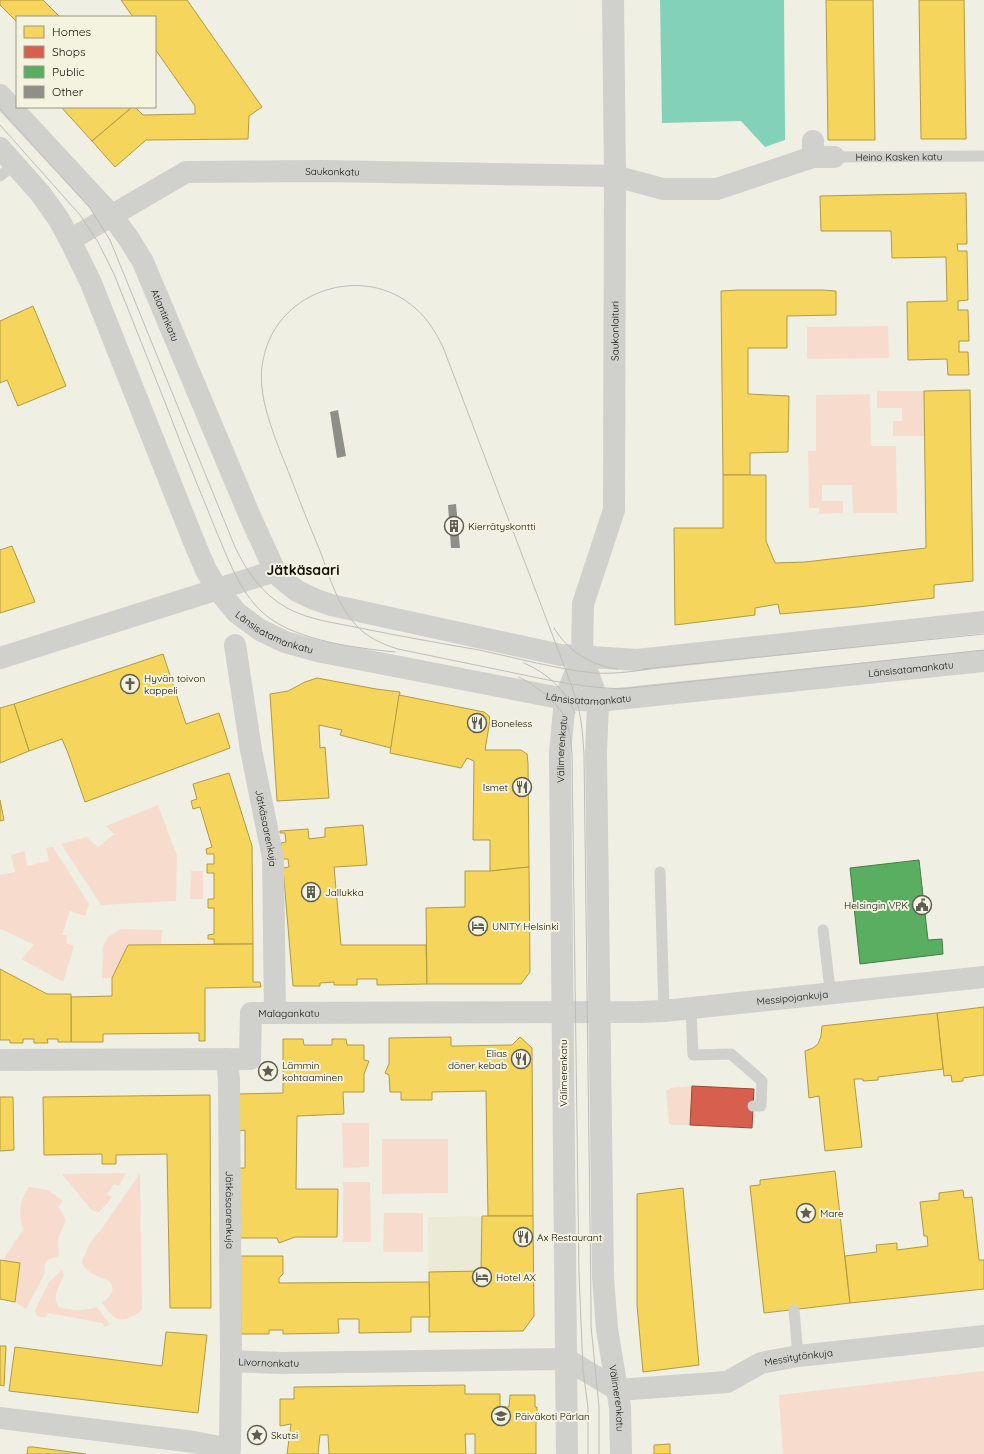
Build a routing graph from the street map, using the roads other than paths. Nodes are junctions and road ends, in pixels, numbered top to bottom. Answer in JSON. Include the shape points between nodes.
{"nodes":[{"id":1,"x":613,"y":0,"type":"edge"},
{"id":2,"x":0,"y":95,"type":"edge"},
{"id":3,"x":0,"y":148,"type":"edge"},
{"id":4,"x":820,"y":152,"type":"joint"},
{"id":5,"x":984,"y":156,"type":"edge"},
{"id":6,"x":7,"y":170,"type":"edge"},
{"id":7,"x":615,"y":176,"type":"junction"},
{"id":8,"x":112,"y":216,"type":"junction"},
{"id":9,"x":70,"y":240,"type":"junction"},
{"id":10,"x":275,"y":571,"type":"junction"},
{"id":11,"x":217,"y":590,"type":"junction"},
{"id":12,"x":984,"y":622,"type":"edge"},
{"id":13,"x":235,"y":645,"type":"dead end"},
{"id":14,"x":0,"y":658,"type":"edge"},
{"id":15,"x":582,"y":658,"type":"junction"},
{"id":16,"x":984,"y":661,"type":"edge"},
{"id":17,"x":565,"y":698,"type":"junction"},
{"id":18,"x":598,"y":701,"type":"junction"},
{"id":19,"x":660,"y":872,"type":"dead end"},
{"id":20,"x":823,"y":930,"type":"dead end"},
{"id":21,"x":984,"y":977,"type":"edge"},
{"id":22,"x":829,"y":993,"type":"junction"},
{"id":23,"x":692,"y":1008,"type":"junction"},
{"id":24,"x":664,"y":1011,"type":"junction"},
{"id":25,"x":562,"y":1012,"type":"junction"},
{"id":26,"x":600,"y":1012,"type":"junction"},
{"id":27,"x":275,"y":1013,"type":"junction"},
{"id":28,"x":227,"y":1058,"type":"junction"},
{"id":29,"x":0,"y":1060,"type":"edge"},
{"id":30,"x":753,"y":1106,"type":"dead end"},
{"id":31,"x":794,"y":1310,"type":"dead end"},
{"id":32,"x":984,"y":1336,"type":"edge"},
{"id":33,"x":798,"y":1356,"type":"junction"},
{"id":34,"x":566,"y":1359,"type":"junction"},
{"id":35,"x":231,"y":1361,"type":"junction"},
{"id":36,"x":618,"y":1390,"type":"junction"},
{"id":37,"x":0,"y":1418,"type":"edge"},
{"id":38,"x":233,"y":1451,"type":"edge"},
{"id":39,"x":567,"y":1454,"type":"edge"},
{"id":40,"x":621,"y":1454,"type":"edge"}],
"edges":[{"from":1,"to":7,"type":"street","name":"Saukonlaituri"},
{"from":2,"to":8,"type":"street","name":"Atlantinkatu"},
{"from":3,"to":6,"type":"street"},
{"from":4,"to":5,"type":"lane","name":"Heino Kasken katu"},
{"from":4,"to":7,"type":"street","name":"Saukonkatu","via":[[717,189],[663,189]]},
{"from":6,"to":9,"type":"street","via":[[40,192]]},
{"from":7,"to":8,"type":"street","name":"Saukonkatu","via":[[322,171],[186,172]]},
{"from":7,"to":15,"type":"street","name":"Saukonlaituri","via":[[614,510],[583,604]]},
{"from":8,"to":9,"type":"street","name":"Saukonkatu"},
{"from":8,"to":10,"type":"street","name":"Atlantinkatu","via":[[143,262]]},
{"from":9,"to":11,"type":"street","via":[[91,283],[192,537]]},
{"from":10,"to":11,"type":"street"},
{"from":10,"to":15,"type":"street","via":[[297,591],[331,604],[553,654]]},
{"from":11,"to":14,"type":"street"},
{"from":11,"to":17,"type":"street","name":"Länsisatamankatu","via":[[232,608],[249,622],[285,642],[317,651]]},
{"from":12,"to":15,"type":"street","via":[[637,660]]},
{"from":13,"to":27,"type":"street","name":"Jätkäsaarenkuja","via":[[273,858]]},
{"from":15,"to":17,"type":"street","name":"Välimerenkatu"},
{"from":15,"to":18,"type":"street","name":"Välimerenkatu"},
{"from":16,"to":18,"type":"street","name":"Länsisatamankatu"},
{"from":17,"to":18,"type":"street","name":"Länsisatamankatu"},
{"from":17,"to":25,"type":"street","name":"Välimerenkatu","via":[[560,753]]},
{"from":18,"to":26,"type":"street","name":"Välimerenkatu","via":[[596,754]]},
{"from":19,"to":24,"type":"lane"},
{"from":20,"to":22,"type":"lane"},
{"from":21,"to":22,"type":"street","name":"Messipojankuja"},
{"from":22,"to":23,"type":"street","name":"Messipojankuja"},
{"from":23,"to":24,"type":"street","name":"Messipojankuja"},
{"from":23,"to":30,"type":"lane","via":[[693,1055],[731,1054],[762,1081],[761,1106]]},
{"from":24,"to":26,"type":"street","name":"Messipojankuja"},
{"from":25,"to":26,"type":"street","name":"Malagankatu"},
{"from":25,"to":27,"type":"street","name":"Malagankatu"},
{"from":25,"to":34,"type":"street","name":"Välimerenkatu"},
{"from":26,"to":36,"type":"street","name":"Välimerenkatu","via":[[604,1305]]},
{"from":27,"to":28,"type":"street","name":"Malagankatu","via":[[251,1013],[250,1059]]},
{"from":28,"to":29,"type":"street","name":"Malagankatu"},
{"from":28,"to":35,"type":"street","name":"Jätkäsaarenkuja"},
{"from":31,"to":33,"type":"lane"},
{"from":32,"to":33,"type":"street","name":"Messitytönkuja"},
{"from":33,"to":36,"type":"street","name":"Messitytönkuja","via":[[761,1362],[727,1382]]},
{"from":34,"to":35,"type":"street","name":"Livornonkatu","via":[[281,1363]]},
{"from":34,"to":36,"type":"street"},
{"from":34,"to":39,"type":"street","name":"Välimerenkatu"},
{"from":35,"to":38,"type":"street","name":"Livornonkatu"},
{"from":36,"to":40,"type":"street","name":"Välimerenkatu"},
{"from":37,"to":38,"type":"street","name":"Livornonkatu","via":[[194,1442]]}]}
